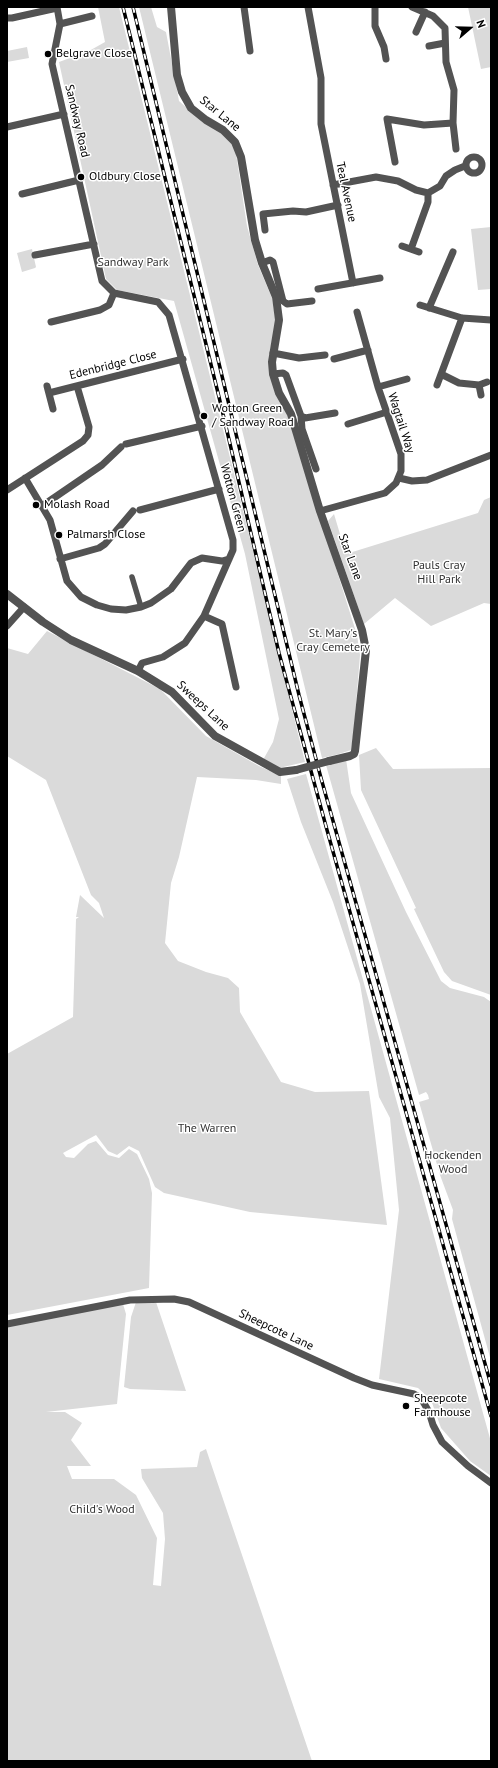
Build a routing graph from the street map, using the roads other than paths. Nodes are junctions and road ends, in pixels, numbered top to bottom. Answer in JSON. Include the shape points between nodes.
{"nodes":[{"id":1,"x":57,"y":7,"type":"edge"},
{"id":2,"x":170,"y":7,"type":"edge"},
{"id":3,"x":244,"y":7,"type":"edge"},
{"id":4,"x":308,"y":7,"type":"edge"},
{"id":5,"x":375,"y":7,"type":"edge"},
{"id":6,"x":412,"y":7,"type":"edge"},
{"id":7,"x":425,"y":12,"type":"junction"},
{"id":8,"x":92,"y":16,"type":"dead end"},
{"id":9,"x":7,"y":18,"type":"edge"},
{"id":10,"x":60,"y":24,"type":"junction"},
{"id":11,"x":416,"y":32,"type":"dead end"},
{"id":12,"x":445,"y":43,"type":"junction"},
{"id":13,"x":429,"y":46,"type":"dead end"},
{"id":14,"x":251,"y":53,"type":"dead end"},
{"id":15,"x":386,"y":59,"type":"dead end"},
{"id":16,"x":64,"y":114,"type":"junction"},
{"id":17,"x":453,"y":123,"type":"junction"},
{"id":18,"x":7,"y":128,"type":"edge"},
{"id":19,"x":456,"y":150,"type":"dead end"},
{"id":20,"x":394,"y":162,"type":"dead end"},
{"id":21,"x":465,"y":166,"type":"dead end"},
{"id":22,"x":79,"y":180,"type":"junction"},
{"id":23,"x":333,"y":185,"type":"junction"},
{"id":24,"x":428,"y":193,"type":"junction"},
{"id":25,"x":22,"y":194,"type":"dead end"},
{"id":26,"x":338,"y":205,"type":"junction"},
{"id":27,"x":265,"y":230,"type":"dead end"},
{"id":28,"x":94,"y":244,"type":"junction"},
{"id":29,"x":402,"y":246,"type":"dead end"},
{"id":30,"x":453,"y":252,"type":"dead end"},
{"id":31,"x":35,"y":255,"type":"dead end"},
{"id":32,"x":262,"y":263,"type":"junction"},
{"id":33,"x":380,"y":278,"type":"dead end"},
{"id":34,"x":353,"y":283,"type":"junction"},
{"id":35,"x":318,"y":290,"type":"dead end"},
{"id":36,"x":114,"y":293,"type":"junction"},
{"id":37,"x":312,"y":301,"type":"dead end"},
{"id":38,"x":420,"y":305,"type":"dead end"},
{"id":39,"x":429,"y":308,"type":"junction"},
{"id":40,"x":357,"y":312,"type":"dead end"},
{"id":41,"x":462,"y":318,"type":"junction"},
{"id":42,"x":491,"y":320,"type":"edge"},
{"id":43,"x":51,"y":322,"type":"dead end"},
{"id":44,"x":368,"y":350,"type":"junction"},
{"id":45,"x":273,"y":353,"type":"junction"},
{"id":46,"x":325,"y":355,"type":"dead end"},
{"id":47,"x":183,"y":359,"type":"junction"},
{"id":48,"x":334,"y":359,"type":"dead end"},
{"id":49,"x":273,"y":374,"type":"junction"},
{"id":50,"x":441,"y":374,"type":"junction"},
{"id":51,"x":407,"y":378,"type":"dead end"},
{"id":52,"x":487,"y":382,"type":"dead end"},
{"id":53,"x":479,"y":384,"type":"junction"},
{"id":54,"x":437,"y":385,"type":"dead end"},
{"id":55,"x":77,"y":386,"type":"junction"},
{"id":56,"x":378,"y":387,"type":"junction"},
{"id":57,"x":481,"y":395,"type":"dead end"},
{"id":58,"x":53,"y":409,"type":"dead end"},
{"id":59,"x":386,"y":412,"type":"junction"},
{"id":60,"x":335,"y":413,"type":"dead end"},
{"id":61,"x":301,"y":416,"type":"junction"},
{"id":62,"x":348,"y":424,"type":"dead end"},
{"id":63,"x":202,"y":426,"type":"junction"},
{"id":64,"x":491,"y":455,"type":"edge"},
{"id":65,"x":316,"y":469,"type":"dead end"},
{"id":66,"x":25,"y":478,"type":"junction"},
{"id":67,"x":399,"y":478,"type":"junction"},
{"id":68,"x":220,"y":489,"type":"junction"},
{"id":69,"x":7,"y":490,"type":"edge"},
{"id":70,"x":42,"y":506,"type":"junction"},
{"id":71,"x":320,"y":511,"type":"junction"},
{"id":72,"x":60,"y":559,"type":"junction"},
{"id":73,"x":229,"y":559,"type":"junction"},
{"id":74,"x":132,"y":577,"type":"dead end"},
{"id":75,"x":7,"y":594,"type":"edge"},
{"id":76,"x":24,"y":607,"type":"junction"},
{"id":77,"x":141,"y":607,"type":"junction"},
{"id":78,"x":204,"y":616,"type":"junction"},
{"id":79,"x":7,"y":626,"type":"edge"},
{"id":80,"x":138,"y":671,"type":"junction"},
{"id":81,"x":236,"y":687,"type":"dead end"},
{"id":82,"x":354,"y":754,"type":"joint"},
{"id":83,"x":7,"y":1324,"type":"edge"},
{"id":84,"x":491,"y":1483,"type":"edge"}],
"edges":[{"from":1,"to":9,"type":"street"},
{"from":1,"to":10,"type":"street","name":"Sandway Road"},
{"from":2,"to":32,"type":"street","name":"Star Lane","via":[[177,75],[182,92],[191,108],[223,130],[235,142],[241,157],[254,234]]},
{"from":3,"to":14,"type":"street"},
{"from":4,"to":23,"type":"street","name":"Teal Avenue","via":[[321,78],[321,124]]},
{"from":5,"to":15,"type":"street","via":[[375,26]]},
{"from":6,"to":7,"type":"street"},
{"from":7,"to":11,"type":"street"},
{"from":7,"to":12,"type":"street","via":[[445,28]]},
{"from":8,"to":10,"type":"street"},
{"from":10,"to":16,"type":"street","name":"Sandway Road","via":[[52,64]]},
{"from":12,"to":13,"type":"street"},
{"from":12,"to":17,"type":"street","via":[[446,62],[454,90]]},
{"from":16,"to":18,"type":"street"},
{"from":16,"to":22,"type":"street","name":"Sandway Road"},
{"from":17,"to":19,"type":"street"},
{"from":17,"to":20,"type":"street","via":[[424,126],[387,119]]},
{"from":21,"to":24,"type":"street","via":[[454,170],[446,176],[440,186]]},
{"from":22,"to":25,"type":"street"},
{"from":22,"to":28,"type":"street","name":"Sandway Road"},
{"from":23,"to":24,"type":"street","via":[[376,177],[398,180],[416,190]]},
{"from":23,"to":26,"type":"street","name":"Teal Avenue"},
{"from":24,"to":29,"type":"street","via":[[428,202],[415,250]]},
{"from":26,"to":27,"type":"street","via":[[306,212],[293,210],[263,214]]},
{"from":26,"to":34,"type":"street","name":"Teal Avenue"},
{"from":28,"to":31,"type":"street"},
{"from":28,"to":36,"type":"street","name":"Sandway Road","via":[[102,281]]},
{"from":30,"to":39,"type":"street"},
{"from":32,"to":37,"type":"street","via":[[270,260],[273,262],[283,301],[287,304]]},
{"from":32,"to":45,"type":"street","name":"Star Lane","via":[[276,297],[279,320]]},
{"from":33,"to":34,"type":"street"},
{"from":34,"to":35,"type":"street"},
{"from":36,"to":43,"type":"street","via":[[109,305],[100,310]]},
{"from":36,"to":47,"type":"street","via":[[158,302],[169,315]]},
{"from":38,"to":39,"type":"street"},
{"from":39,"to":41,"type":"street"},
{"from":40,"to":44,"type":"street","name":"Wagtail Way"},
{"from":41,"to":42,"type":"street"},
{"from":41,"to":50,"type":"street"},
{"from":44,"to":48,"type":"street"},
{"from":44,"to":56,"type":"street","name":"Wagtail Way"},
{"from":45,"to":46,"type":"street","via":[[298,358]]},
{"from":45,"to":49,"type":"street","name":"Star Lane"},
{"from":47,"to":55,"type":"street","name":"Edenbridge Close"},
{"from":47,"to":63,"type":"street","name":"Wotton Green"},
{"from":49,"to":61,"type":"street","via":[[286,375]]},
{"from":49,"to":71,"type":"street","name":"Star Lane","via":[[279,393],[291,414]]},
{"from":50,"to":53,"type":"street","via":[[459,383]]},
{"from":50,"to":54,"type":"street"},
{"from":51,"to":56,"type":"street"},
{"from":52,"to":53,"type":"street"},
{"from":53,"to":57,"type":"street"},
{"from":55,"to":58,"type":"street","name":"Edenbridge Close","via":[[48,390]]},
{"from":55,"to":66,"type":"street","via":[[89,427],[88,435],[83,441]]},
{"from":56,"to":59,"type":"street","name":"Wagtail Way"},
{"from":59,"to":62,"type":"street"},
{"from":59,"to":67,"type":"street","name":"Wagtail Way","via":[[401,454]]},
{"from":60,"to":61,"type":"street","via":[[305,418]]},
{"from":61,"to":65,"type":"street","via":[[302,429]]},
{"from":63,"to":68,"type":"street","name":"Wotton Green"},
{"from":63,"to":70,"type":"street","via":[[123,445],[102,465]]},
{"from":64,"to":67,"type":"street","via":[[427,480],[412,481]]},
{"from":66,"to":69,"type":"street"},
{"from":66,"to":70,"type":"street"},
{"from":67,"to":71,"type":"street","via":[[391,489],[381,495]]},
{"from":68,"to":72,"type":"street","via":[[137,510],[99,548]]},
{"from":68,"to":73,"type":"street","name":"Wotton Green","via":[[233,540],[233,550]]},
{"from":70,"to":72,"type":"street","via":[[50,520]]},
{"from":71,"to":82,"type":"street","name":"Star Lane","via":[[360,622],[366,650]]},
{"from":72,"to":77,"type":"street","via":[[67,581],[81,596],[110,609],[126,610]]},
{"from":73,"to":77,"type":"street","via":[[222,561],[202,558],[191,563],[171,589]]},
{"from":73,"to":78,"type":"street","name":"Wotton Green"},
{"from":74,"to":77,"type":"street"},
{"from":75,"to":76,"type":"street","name":"Sweeps Lane"},
{"from":76,"to":79,"type":"street"},
{"from":76,"to":80,"type":"street","name":"Sweeps Lane","via":[[70,640]]},
{"from":78,"to":80,"type":"street","name":"Wotton Green","via":[[185,643],[163,657],[142,663]]},
{"from":78,"to":81,"type":"street","via":[[222,624]]},
{"from":80,"to":82,"type":"street","name":"Sweeps Lane","bridge":true,"via":[[172,692],[215,736],[280,772]]},
{"from":83,"to":84,"type":"street","name":"Sheepcote Lane","via":[[130,1300],[174,1299],[189,1302],[354,1378],[421,1398],[442,1442]]}]}
